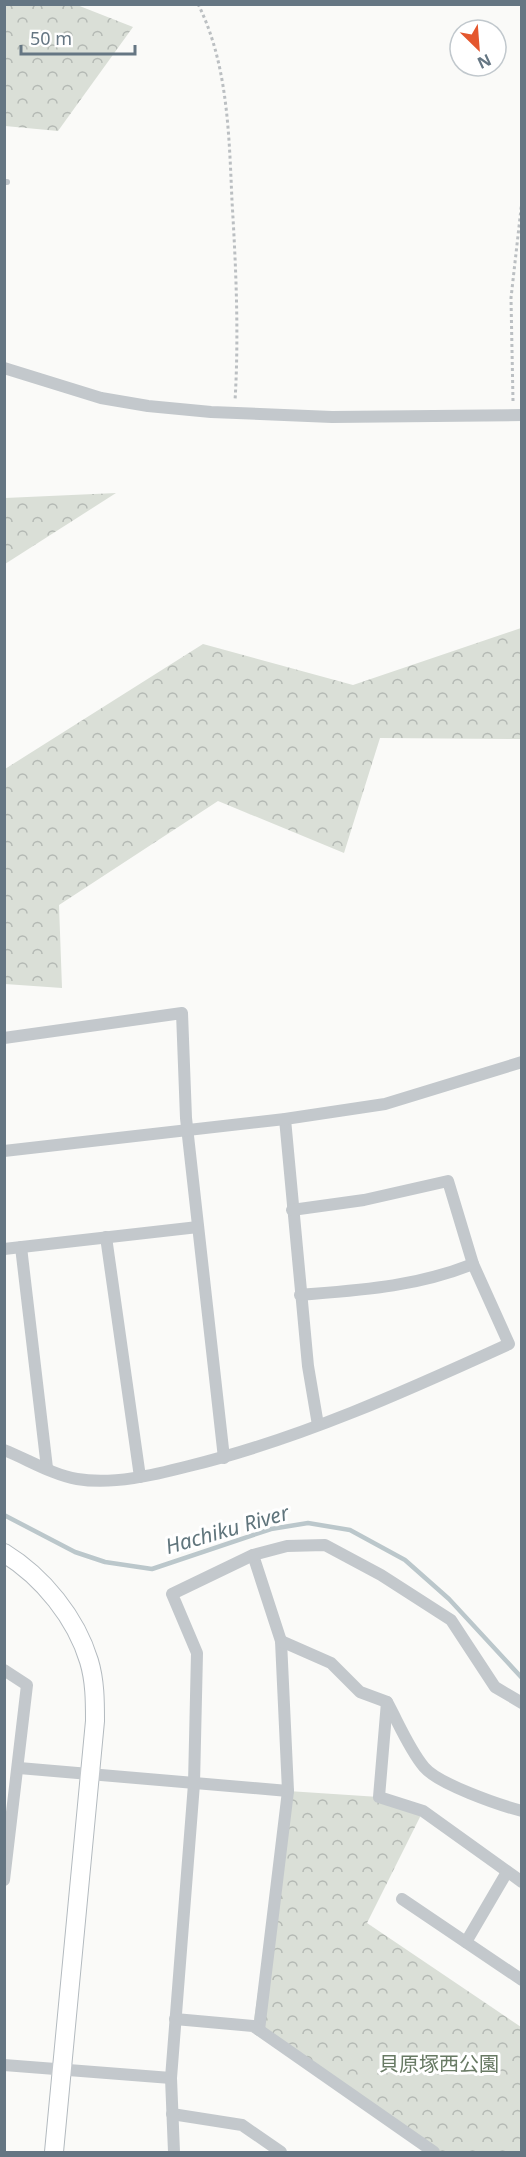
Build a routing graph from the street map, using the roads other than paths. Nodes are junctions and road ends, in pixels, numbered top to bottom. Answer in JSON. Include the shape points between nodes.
{"nodes":[{"id":1,"x":4,"y":368,"type":"edge"},
{"id":2,"x":517,"y":415,"type":"edge"},
{"id":3,"x":4,"y":1038,"type":"edge"},
{"id":4,"x":522,"y":1062,"type":"edge"},
{"id":5,"x":285,"y":1119,"type":"junction"},
{"id":6,"x":188,"y":1130,"type":"junction"},
{"id":7,"x":4,"y":1151,"type":"edge"},
{"id":8,"x":292,"y":1210,"type":"junction"},
{"id":9,"x":198,"y":1227,"type":"junction"},
{"id":10,"x":106,"y":1237,"type":"junction"},
{"id":11,"x":21,"y":1247,"type":"junction"},
{"id":12,"x":4,"y":1249,"type":"edge"},
{"id":13,"x":473,"y":1264,"type":"junction"},
{"id":14,"x":300,"y":1295,"type":"junction"},
{"id":15,"x":318,"y":1425,"type":"junction"},
{"id":16,"x":4,"y":1450,"type":"edge"},
{"id":17,"x":224,"y":1458,"type":"junction"},
{"id":18,"x":47,"y":1468,"type":"junction"},
{"id":19,"x":140,"y":1477,"type":"junction"},
{"id":20,"x":4,"y":1553,"type":"edge"},
{"id":21,"x":253,"y":1555,"type":"junction"},
{"id":22,"x":281,"y":1641,"type":"junction"},
{"id":23,"x":4,"y":1670,"type":"edge"},
{"id":24,"x":387,"y":1702,"type":"junction"},
{"id":25,"x":522,"y":1703,"type":"edge"},
{"id":26,"x":20,"y":1768,"type":"junction"},
{"id":27,"x":89,"y":1774,"type":"junction"},
{"id":28,"x":194,"y":1784,"type":"junction"},
{"id":29,"x":288,"y":1791,"type":"junction"},
{"id":30,"x":522,"y":1811,"type":"edge"},
{"id":31,"x":507,"y":1872,"type":"junction"},
{"id":32,"x":4,"y":1880,"type":"edge"},
{"id":33,"x":522,"y":1882,"type":"edge"},
{"id":34,"x":402,"y":1899,"type":"dead end"},
{"id":35,"x":466,"y":1942,"type":"junction"},
{"id":36,"x":522,"y":1980,"type":"edge"},
{"id":37,"x":175,"y":2019,"type":"junction"},
{"id":38,"x":259,"y":2030,"type":"junction"},
{"id":39,"x":4,"y":2065,"type":"edge"},
{"id":40,"x":61,"y":2070,"type":"junction"},
{"id":41,"x":171,"y":2078,"type":"junction"},
{"id":42,"x":172,"y":2114,"type":"junction"},
{"id":43,"x":54,"y":2152,"type":"edge"},
{"id":44,"x":174,"y":2152,"type":"edge"},
{"id":45,"x":282,"y":2152,"type":"edge"},
{"id":46,"x":434,"y":2152,"type":"edge"}],
"edges":[{"from":1,"to":2,"type":"street","via":[[101,398],[148,406],[332,417]]},
{"from":3,"to":6,"type":"street","via":[[182,1013]]},
{"from":4,"to":5,"type":"street","via":[[386,1104]]},
{"from":5,"to":6,"type":"street"},
{"from":5,"to":8,"type":"street"},
{"from":6,"to":7,"type":"street"},
{"from":6,"to":9,"type":"street"},
{"from":8,"to":13,"type":"street","via":[[364,1200],[448,1181]]},
{"from":8,"to":14,"type":"street"},
{"from":9,"to":10,"type":"street"},
{"from":9,"to":17,"type":"street"},
{"from":10,"to":11,"type":"street"},
{"from":10,"to":19,"type":"street"},
{"from":11,"to":12,"type":"street"},
{"from":11,"to":18,"type":"street"},
{"from":13,"to":14,"type":"street","via":[[438,1278],[385,1288]]},
{"from":13,"to":15,"type":"street","via":[[509,1344]]},
{"from":14,"to":15,"type":"street"},
{"from":15,"to":17,"type":"street"},
{"from":16,"to":18,"type":"street"},
{"from":17,"to":19,"type":"street"},
{"from":18,"to":19,"type":"street","via":[[76,1479]]},
{"from":20,"to":27,"type":"street","via":[[40,1580],[62,1608],[89,1660],[95,1721]]},
{"from":21,"to":22,"type":"street"},
{"from":21,"to":25,"type":"street","via":[[287,1545],[326,1545],[381,1575],[451,1620],[495,1687]]},
{"from":21,"to":28,"type":"street","via":[[172,1594],[197,1653]]},
{"from":22,"to":24,"type":"street","via":[[331,1663],[360,1692]]},
{"from":22,"to":29,"type":"street"},
{"from":23,"to":26,"type":"street","via":[[27,1684]]},
{"from":24,"to":30,"type":"street","via":[[425,1768],[500,1805]]},
{"from":24,"to":31,"type":"street","via":[[379,1797],[423,1811]]},
{"from":26,"to":27,"type":"street"},
{"from":26,"to":32,"type":"street"},
{"from":27,"to":28,"type":"street"},
{"from":27,"to":40,"type":"street"},
{"from":28,"to":29,"type":"street"},
{"from":28,"to":37,"type":"street"},
{"from":29,"to":38,"type":"street"},
{"from":31,"to":33,"type":"street"},
{"from":31,"to":35,"type":"street"},
{"from":34,"to":35,"type":"street"},
{"from":35,"to":36,"type":"street"},
{"from":37,"to":38,"type":"street","via":[[253,2026]]},
{"from":37,"to":41,"type":"street"},
{"from":38,"to":46,"type":"street"},
{"from":39,"to":40,"type":"street"},
{"from":40,"to":41,"type":"street"},
{"from":40,"to":43,"type":"street"},
{"from":41,"to":42,"type":"street"},
{"from":42,"to":44,"type":"street"},
{"from":42,"to":45,"type":"street","via":[[242,2125]]}]}
